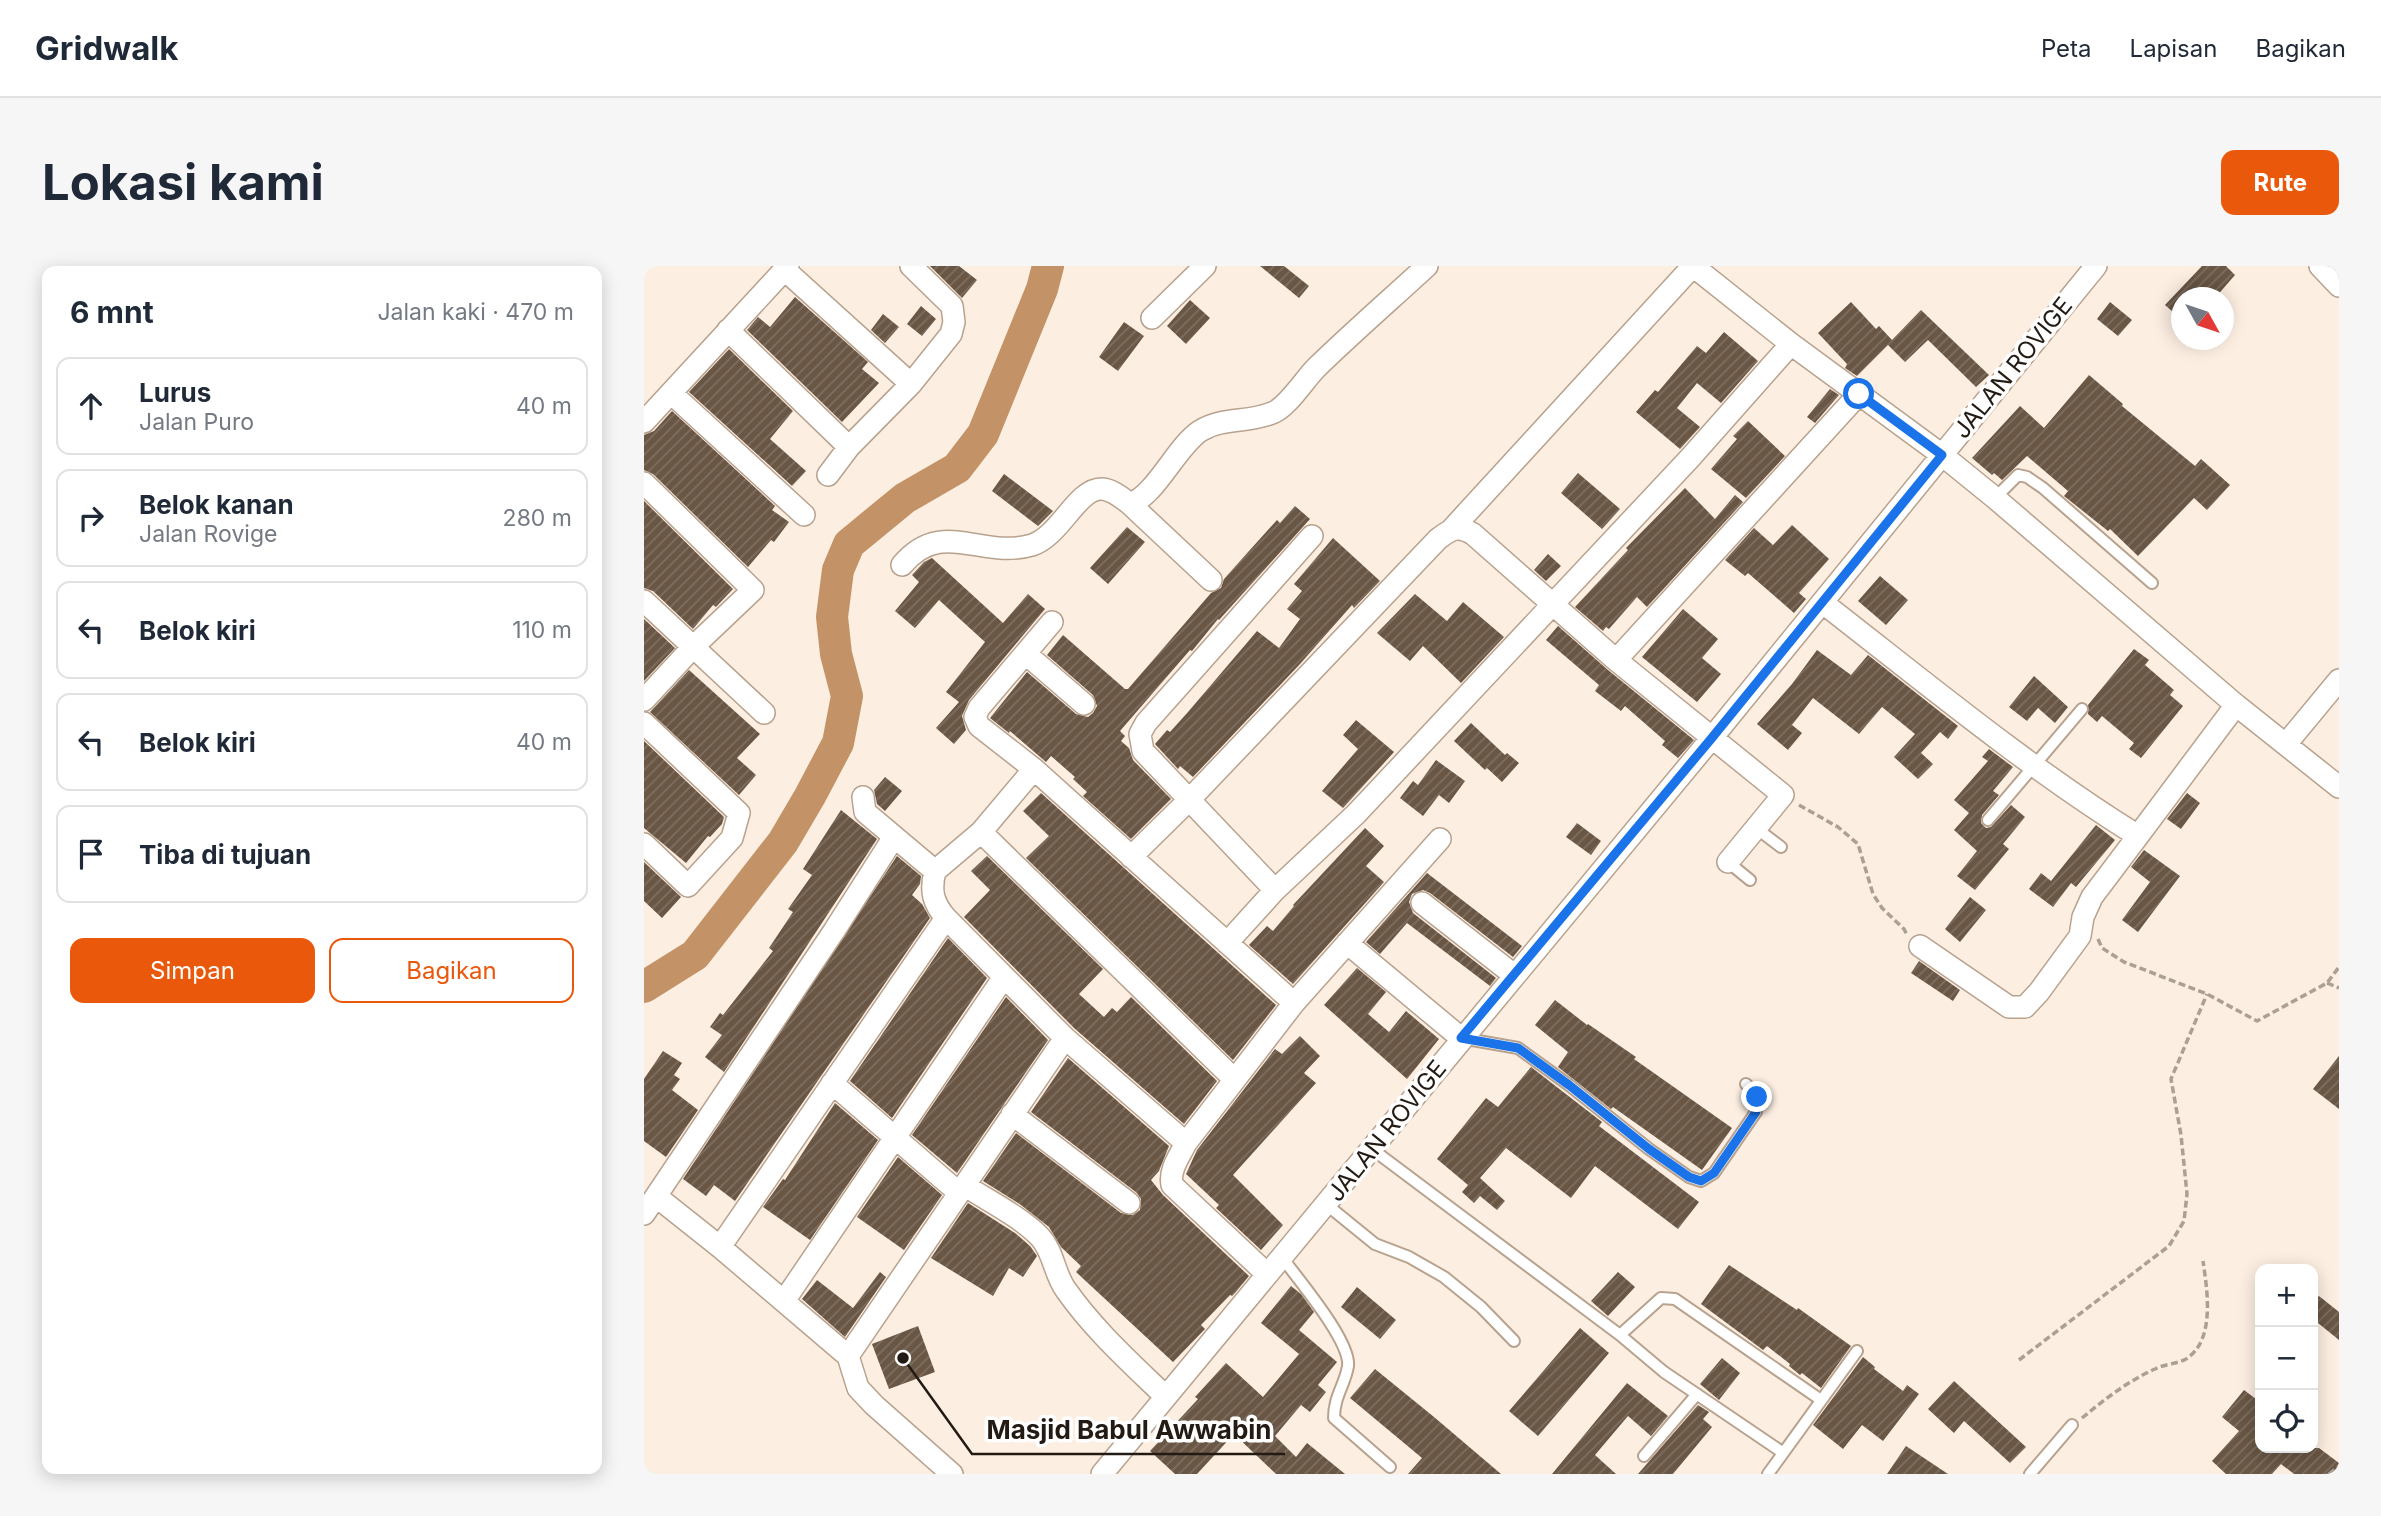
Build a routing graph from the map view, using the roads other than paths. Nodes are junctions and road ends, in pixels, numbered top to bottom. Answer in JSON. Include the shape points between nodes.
{"nodes":[{"id":1,"x":911,"y":266,"type":"edge"},
{"id":2,"x":1205,"y":266,"type":"edge"},
{"id":3,"x":1427,"y":266,"type":"edge"},
{"id":4,"x":1693,"y":266,"type":"edge"},
{"id":5,"x":2096,"y":266,"type":"edge"},
{"id":6,"x":2320,"y":266,"type":"edge"},
{"id":7,"x":787,"y":268,"type":"edge"},
{"id":8,"x":2339,"y":286,"type":"edge"},
{"id":9,"x":1152,"y":318,"type":"dead end"},
{"id":10,"x":728,"y":330,"type":"junction"},
{"id":11,"x":1791,"y":344,"type":"junction"},
{"id":12,"x":911,"y":384,"type":"junction"},
{"id":13,"x":671,"y":393,"type":"junction"},
{"id":14,"x":1859,"y":394,"type":"junction"},
{"id":15,"x":644,"y":422,"type":"edge"},
{"id":16,"x":849,"y":447,"type":"junction"},
{"id":17,"x":1942,"y":455,"type":"junction"},
{"id":18,"x":828,"y":475,"type":"dead end"},
{"id":19,"x":644,"y":483,"type":"edge"},
{"id":20,"x":1995,"y":498,"type":"junction"},
{"id":21,"x":1130,"y":504,"type":"junction"},
{"id":22,"x":804,"y":515,"type":"dead end"},
{"id":23,"x":1452,"y":528,"type":"junction"},
{"id":24,"x":1312,"y":536,"type":"dead end"},
{"id":25,"x":902,"y":565,"type":"dead end"},
{"id":26,"x":1211,"y":580,"type":"dead end"},
{"id":27,"x":2152,"y":583,"type":"dead end"},
{"id":28,"x":644,"y":601,"type":"edge"},
{"id":29,"x":1823,"y":603,"type":"junction"},
{"id":30,"x":1552,"y":604,"type":"junction"},
{"id":31,"x":1052,"y":622,"type":"dead end"},
{"id":32,"x":693,"y":647,"type":"junction"},
{"id":33,"x":1026,"y":654,"type":"junction"},
{"id":34,"x":1616,"y":660,"type":"junction"},
{"id":35,"x":2339,"y":680,"type":"edge"},
{"id":36,"x":644,"y":700,"type":"edge"},
{"id":37,"x":1084,"y":704,"type":"dead end"},
{"id":38,"x":2236,"y":705,"type":"junction"},
{"id":39,"x":2082,"y":709,"type":"dead end"},
{"id":40,"x":764,"y":713,"type":"dead end"},
{"id":41,"x":644,"y":723,"type":"edge"},
{"id":42,"x":1711,"y":739,"type":"junction"},
{"id":43,"x":2286,"y":744,"type":"junction"},
{"id":44,"x":2035,"y":766,"type":"junction"},
{"id":45,"x":1034,"y":769,"type":"junction"},
{"id":46,"x":2339,"y":787,"type":"edge"},
{"id":47,"x":863,"y":797,"type":"dead end"},
{"id":48,"x":1190,"y":799,"type":"junction"},
{"id":49,"x":1988,"y":820,"type":"dead end"},
{"id":50,"x":1756,"y":828,"type":"junction"},
{"id":51,"x":981,"y":832,"type":"junction"},
{"id":52,"x":2138,"y":836,"type":"junction"},
{"id":53,"x":894,"y":837,"type":"junction"},
{"id":54,"x":1440,"y":839,"type":"dead end"},
{"id":55,"x":644,"y":844,"type":"edge"},
{"id":56,"x":1781,"y":847,"type":"dead end"},
{"id":57,"x":1132,"y":858,"type":"junction"},
{"id":58,"x":1728,"y":862,"type":"joint"},
{"id":59,"x":935,"y":871,"type":"junction"},
{"id":60,"x":1751,"y":880,"type":"dead end"},
{"id":61,"x":1275,"y":890,"type":"junction"},
{"id":62,"x":1422,"y":903,"type":"dead end"},
{"id":63,"x":946,"y":918,"type":"junction"},
{"id":64,"x":1227,"y":943,"type":"junction"},
{"id":65,"x":1347,"y":943,"type":"junction"},
{"id":66,"x":1920,"y":946,"type":"road end"},
{"id":67,"x":1514,"y":975,"type":"junction"},
{"id":68,"x":1004,"y":977,"type":"junction"},
{"id":69,"x":1294,"y":1003,"type":"junction"},
{"id":70,"x":1065,"y":1038,"type":"junction"},
{"id":71,"x":1461,"y":1038,"type":"junction"},
{"id":72,"x":1234,"y":1079,"type":"junction"},
{"id":73,"x":832,"y":1083,"type":"junction"},
{"id":74,"x":1746,"y":1084,"type":"dead end"},
{"id":75,"x":1012,"y":1114,"type":"junction"},
{"id":76,"x":895,"y":1136,"type":"junction"},
{"id":77,"x":1186,"y":1143,"type":"junction"},
{"id":78,"x":1372,"y":1149,"type":"junction"},
{"id":79,"x":961,"y":1189,"type":"junction"},
{"id":80,"x":1129,"y":1203,"type":"dead end"},
{"id":81,"x":1327,"y":1205,"type":"junction"},
{"id":82,"x":650,"y":1206,"type":"edge"},
{"id":83,"x":720,"y":1247,"type":"junction"},
{"id":84,"x":1282,"y":1256,"type":"junction"},
{"id":85,"x":1267,"y":1274,"type":"junction"},
{"id":86,"x":784,"y":1301,"type":"junction"},
{"id":87,"x":1620,"y":1335,"type":"junction"},
{"id":88,"x":1514,"y":1341,"type":"dead end"},
{"id":89,"x":1857,"y":1351,"type":"dead end"},
{"id":90,"x":848,"y":1356,"type":"junction"},
{"id":91,"x":1697,"y":1394,"type":"junction"},
{"id":92,"x":1166,"y":1396,"type":"junction"},
{"id":93,"x":1821,"y":1400,"type":"junction"},
{"id":94,"x":2072,"y":1425,"type":"road end"},
{"id":95,"x":1782,"y":1452,"type":"junction"},
{"id":96,"x":1644,"y":1456,"type":"dead end"},
{"id":97,"x":1390,"y":1467,"type":"dead end"},
{"id":98,"x":1774,"y":1471,"type":"edge"},
{"id":99,"x":952,"y":1474,"type":"edge"},
{"id":100,"x":1102,"y":1474,"type":"edge"},
{"id":101,"x":2031,"y":1474,"type":"edge"}],
"edges":[{"from":1,"to":12,"type":"street","via":[[954,313],[950,334]]},
{"from":2,"to":9,"type":"street"},
{"from":3,"to":21,"type":"street","via":[[1315,369],[1282,406],[1273,413],[1198,432],[1154,484]]},
{"from":4,"to":11,"type":"street"},
{"from":4,"to":23,"type":"street"},
{"from":5,"to":17,"type":"street","name":"JALAN ROVIGE"},
{"from":6,"to":8,"type":"street"},
{"from":7,"to":10,"type":"street"},
{"from":7,"to":12,"type":"street"},
{"from":10,"to":13,"type":"street"},
{"from":10,"to":16,"type":"street"},
{"from":11,"to":14,"type":"street"},
{"from":11,"to":30,"type":"street"},
{"from":12,"to":16,"type":"street"},
{"from":13,"to":15,"type":"street"},
{"from":13,"to":22,"type":"street"},
{"from":14,"to":17,"type":"street"},
{"from":14,"to":34,"type":"street"},
{"from":16,"to":18,"type":"street"},
{"from":17,"to":20,"type":"street"},
{"from":17,"to":29,"type":"street","name":"JALAN ROVIGE"},
{"from":19,"to":32,"type":"street","via":[[752,590]]},
{"from":20,"to":27,"type":"lane","via":[[2018,475],[2026,477]]},
{"from":20,"to":38,"type":"street"},
{"from":21,"to":25,"type":"street","via":[[1101,489],[1090,492],[1049,537],[1035,544],[1014,550],[945,540],[914,551]]},
{"from":21,"to":26,"type":"street"},
{"from":23,"to":30,"type":"street","via":[[1473,534]]},
{"from":23,"to":48,"type":"street"},
{"from":24,"to":48,"type":"street","via":[[1140,734],[1143,751]]},
{"from":28,"to":32,"type":"street"},
{"from":29,"to":42,"type":"street","name":"JALAN ROVIGE"},
{"from":29,"to":44,"type":"street"},
{"from":30,"to":34,"type":"street"},
{"from":30,"to":61,"type":"street","via":[[1356,814]]},
{"from":31,"to":33,"type":"street"},
{"from":32,"to":36,"type":"street"},
{"from":32,"to":40,"type":"street"},
{"from":33,"to":37,"type":"street"},
{"from":33,"to":45,"type":"street","via":[[975,717],[987,734]]},
{"from":34,"to":42,"type":"street"},
{"from":35,"to":43,"type":"street"},
{"from":38,"to":43,"type":"street"},
{"from":38,"to":52,"type":"street"},
{"from":39,"to":44,"type":"lane"},
{"from":41,"to":55,"type":"street","via":[[739,813],[732,838],[688,886]]},
{"from":42,"to":50,"type":"street","via":[[1783,795]]},
{"from":42,"to":67,"type":"street","name":"JALAN ROVIGE"},
{"from":43,"to":46,"type":"street"},
{"from":44,"to":49,"type":"lane"},
{"from":44,"to":52,"type":"street"},
{"from":45,"to":51,"type":"street"},
{"from":45,"to":57,"type":"street"},
{"from":47,"to":53,"type":"street","via":[[865,812]]},
{"from":48,"to":57,"type":"street"},
{"from":48,"to":61,"type":"street"},
{"from":50,"to":56,"type":"lane"},
{"from":50,"to":58,"type":"street"},
{"from":51,"to":59,"type":"street"},
{"from":51,"to":72,"type":"street"},
{"from":52,"to":66,"type":"street","via":[[2092,897],[2080,936],[2025,1007],[2002,1003]]},
{"from":53,"to":59,"type":"street"},
{"from":53,"to":82,"type":"street"},
{"from":54,"to":65,"type":"street"},
{"from":57,"to":64,"type":"street"},
{"from":58,"to":60,"type":"lane"},
{"from":59,"to":63,"type":"street","via":[[932,895]]},
{"from":61,"to":64,"type":"street"},
{"from":62,"to":67,"type":"street"},
{"from":63,"to":68,"type":"street"},
{"from":63,"to":73,"type":"street"},
{"from":64,"to":69,"type":"street"},
{"from":65,"to":69,"type":"street"},
{"from":65,"to":71,"type":"street"},
{"from":67,"to":71,"type":"street","name":"JALAN ROVIGE"},
{"from":68,"to":70,"type":"street"},
{"from":68,"to":76,"type":"street"},
{"from":69,"to":72,"type":"street"},
{"from":70,"to":75,"type":"street"},
{"from":70,"to":77,"type":"street"},
{"from":71,"to":74,"type":"lane","via":[[1518,1048],[1649,1149],[1701,1181],[1714,1173],[1756,1112],[1757,1097]]},
{"from":71,"to":78,"type":"street","name":"JALAN ROVIGE"},
{"from":72,"to":77,"type":"street"},
{"from":73,"to":76,"type":"street"},
{"from":73,"to":83,"type":"street"},
{"from":75,"to":79,"type":"street"},
{"from":75,"to":80,"type":"street"},
{"from":76,"to":79,"type":"street"},
{"from":76,"to":86,"type":"street"},
{"from":77,"to":85,"type":"street","via":[[1170,1178],[1172,1185]]},
{"from":78,"to":81,"type":"street","name":"JALAN ROVIGE"},
{"from":78,"to":87,"type":"lane"},
{"from":79,"to":90,"type":"street"},
{"from":79,"to":92,"type":"street","via":[[1040,1237],[1073,1301]]},
{"from":81,"to":84,"type":"street","name":"JALAN ROVIGE"},
{"from":81,"to":88,"type":"lane","via":[[1375,1244],[1444,1277]]},
{"from":82,"to":83,"type":"street"},
{"from":83,"to":86,"type":"street"},
{"from":84,"to":85,"type":"street","name":"JALAN ROVIGE"},
{"from":84,"to":97,"type":"lane","via":[[1341,1338],[1349,1364],[1334,1403],[1334,1418]]},
{"from":85,"to":92,"type":"street","name":"JALAN ROVIGE"},
{"from":86,"to":90,"type":"street"},
{"from":87,"to":91,"type":"lane"},
{"from":87,"to":93,"type":"lane","via":[[1661,1298],[1675,1299]]},
{"from":89,"to":93,"type":"lane"},
{"from":90,"to":99,"type":"street","via":[[866,1396]]},
{"from":91,"to":95,"type":"lane"},
{"from":91,"to":96,"type":"lane"},
{"from":92,"to":100,"type":"street","name":"JALAN ROVIGE"},
{"from":93,"to":95,"type":"lane"},
{"from":94,"to":101,"type":"lane"},
{"from":95,"to":98,"type":"lane"}]}
